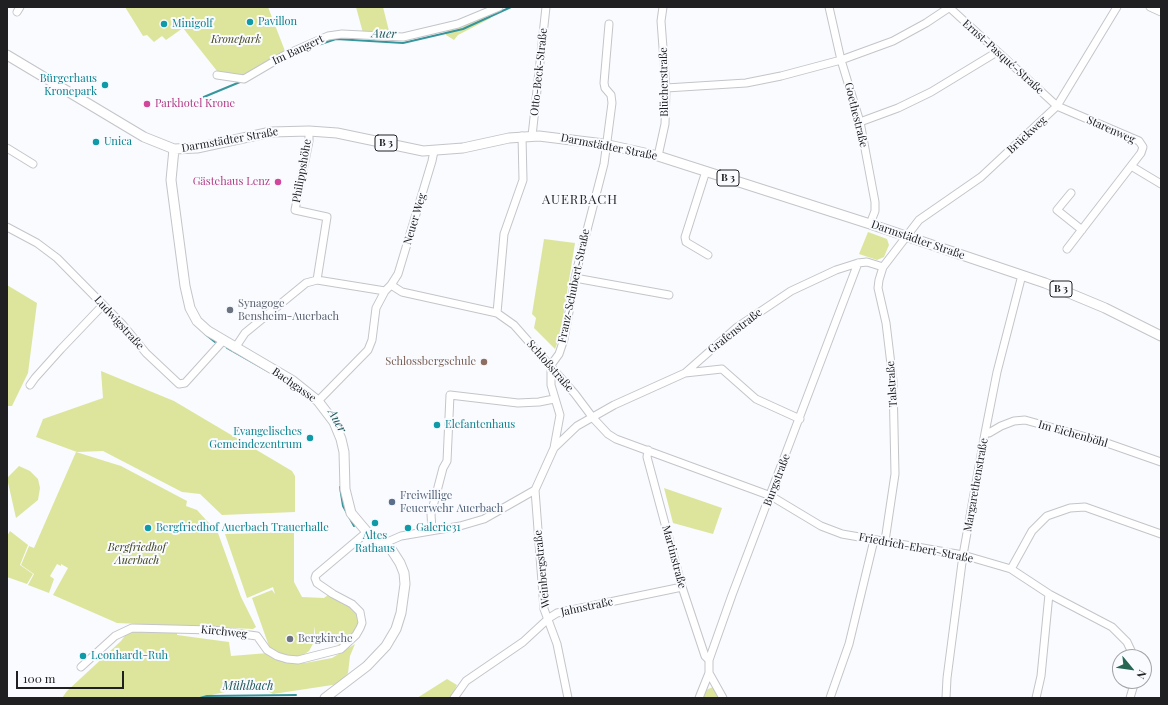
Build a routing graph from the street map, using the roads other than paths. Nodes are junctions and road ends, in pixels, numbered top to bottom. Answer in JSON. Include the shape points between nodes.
{"nodes":[{"id":1,"x":499,"y":7,"type":"edge"},
{"id":2,"x":546,"y":7,"type":"edge"},
{"id":3,"x":663,"y":7,"type":"edge"},
{"id":4,"x":829,"y":7,"type":"edge"},
{"id":5,"x":950,"y":7,"type":"edge"},
{"id":6,"x":1117,"y":7,"type":"edge"},
{"id":7,"x":1150,"y":7,"type":"edge"},
{"id":8,"x":1161,"y":12,"type":"edge"},
{"id":9,"x":610,"y":24,"type":"dead end"},
{"id":10,"x":997,"y":52,"type":"junction"},
{"id":11,"x":7,"y":55,"type":"edge"},
{"id":12,"x":841,"y":60,"type":"junction"},
{"id":13,"x":217,"y":75,"type":"dead end"},
{"id":14,"x":666,"y":88,"type":"junction"},
{"id":15,"x":1057,"y":106,"type":"junction"},
{"id":16,"x":860,"y":122,"type":"junction"},
{"id":17,"x":309,"y":130,"type":"junction"},
{"id":18,"x":522,"y":136,"type":"junction"},
{"id":19,"x":532,"y":136,"type":"junction"},
{"id":20,"x":606,"y":145,"type":"junction"},
{"id":21,"x":7,"y":148,"type":"edge"},
{"id":22,"x":174,"y":150,"type":"junction"},
{"id":23,"x":434,"y":151,"type":"junction"},
{"id":24,"x":658,"y":156,"type":"junction"},
{"id":25,"x":33,"y":164,"type":"dead end"},
{"id":26,"x":1131,"y":166,"type":"junction"},
{"id":27,"x":706,"y":171,"type":"junction"},
{"id":28,"x":1161,"y":184,"type":"edge"},
{"id":29,"x":1071,"y":193,"type":"dead end"},
{"id":30,"x":870,"y":224,"type":"junction"},
{"id":31,"x":7,"y":227,"type":"edge"},
{"id":32,"x":1082,"y":230,"type":"junction"},
{"id":33,"x":907,"y":237,"type":"junction"},
{"id":34,"x":1067,"y":249,"type":"dead end"},
{"id":35,"x":708,"y":255,"type":"dead end"},
{"id":36,"x":858,"y":263,"type":"junction"},
{"id":37,"x":883,"y":267,"type":"junction"},
{"id":38,"x":1022,"y":275,"type":"junction"},
{"id":39,"x":575,"y":278,"type":"junction"},
{"id":40,"x":316,"y":280,"type":"junction"},
{"id":41,"x":391,"y":285,"type":"junction"},
{"id":42,"x":385,"y":291,"type":"junction"},
{"id":43,"x":669,"y":295,"type":"dead end"},
{"id":44,"x":103,"y":305,"type":"junction"},
{"id":45,"x":497,"y":313,"type":"junction"},
{"id":46,"x":1161,"y":336,"type":"edge"},
{"id":47,"x":223,"y":341,"type":"junction"},
{"id":48,"x":235,"y":348,"type":"junction"},
{"id":49,"x":551,"y":365,"type":"junction"},
{"id":50,"x":685,"y":372,"type":"junction"},
{"id":51,"x":30,"y":386,"type":"dead end"},
{"id":52,"x":554,"y":399,"type":"junction"},
{"id":53,"x":318,"y":401,"type":"junction"},
{"id":54,"x":593,"y":418,"type":"junction"},
{"id":55,"x":800,"y":419,"type":"junction"},
{"id":56,"x":985,"y":433,"type":"junction"},
{"id":57,"x":554,"y":448,"type":"junction"},
{"id":58,"x":648,"y":450,"type":"junction"},
{"id":59,"x":1161,"y":462,"type":"edge"},
{"id":60,"x":535,"y":490,"type":"junction"},
{"id":61,"x":771,"y":496,"type":"junction"},
{"id":62,"x":432,"y":530,"type":"junction"},
{"id":63,"x":367,"y":532,"type":"junction"},
{"id":64,"x":1161,"y":534,"type":"edge"},
{"id":65,"x":874,"y":540,"type":"junction"},
{"id":66,"x":885,"y":541,"type":"junction"},
{"id":67,"x":385,"y":543,"type":"junction"},
{"id":68,"x":963,"y":555,"type":"junction"},
{"id":69,"x":1011,"y":569,"type":"junction"},
{"id":70,"x":682,"y":587,"type":"junction"},
{"id":71,"x":1049,"y":594,"type":"junction"},
{"id":72,"x":549,"y":618,"type":"junction"},
{"id":73,"x":1130,"y":649,"type":"edge"},
{"id":74,"x":709,"y":660,"type":"junction"},
{"id":75,"x":81,"y":667,"type":"dead end"},
{"id":76,"x":709,"y":673,"type":"junction"},
{"id":77,"x":325,"y":698,"type":"edge"},
{"id":78,"x":454,"y":698,"type":"edge"},
{"id":79,"x":568,"y":698,"type":"edge"},
{"id":80,"x":699,"y":698,"type":"edge"},
{"id":81,"x":722,"y":698,"type":"edge"},
{"id":82,"x":830,"y":698,"type":"edge"},
{"id":83,"x":946,"y":698,"type":"edge"},
{"id":84,"x":1036,"y":698,"type":"edge"}],
"edges":[{"from":1,"to":13,"type":"street","name":"Im Bangert","via":[[458,24],[403,37],[342,34],[328,36],[285,55],[244,79]]},
{"from":2,"to":19,"type":"street","name":"Otto-Beck-Straße"},
{"from":3,"to":14,"type":"street","name":"Blücherstraße"},
{"from":4,"to":12,"type":"street","name":"Goethestraße"},
{"from":5,"to":10,"type":"street","name":"Ernst-Pasqué-Straße"},
{"from":5,"to":12,"type":"street","via":[[893,41]]},
{"from":6,"to":15,"type":"street","name":"Brückweg"},
{"from":7,"to":8,"type":"street"},
{"from":9,"to":20,"type":"street","name":"Franz-Schubert-Straße","via":[[604,83],[611,95],[612,103]]},
{"from":10,"to":15,"type":"street","name":"Ernst-Pasqué-Straße"},
{"from":10,"to":16,"type":"street","via":[[931,92]]},
{"from":11,"to":22,"type":"main road","name":"Darmstädter Straße","number":"B 3","via":[[144,137]]},
{"from":12,"to":14,"type":"street","via":[[746,83]]},
{"from":12,"to":16,"type":"street","name":"Goethestraße"},
{"from":14,"to":24,"type":"street","name":"Blücherstraße","via":[[665,124]]},
{"from":15,"to":26,"type":"street","name":"Starenweg","via":[[1138,141],[1143,147]]},
{"from":15,"to":33,"type":"street","name":"Brückweg","via":[[982,177],[925,215]]},
{"from":16,"to":30,"type":"street","name":"Goethestraße","via":[[875,202]]},
{"from":17,"to":22,"type":"main road","name":"Darmstädter Straße","number":"B 3","via":[[271,132],[196,148]]},
{"from":17,"to":23,"type":"main road","name":"Darmstädter Straße","number":"B 3"},
{"from":17,"to":40,"type":"street","name":"Philippshöhe","via":[[309,142],[295,210],[327,217]]},
{"from":18,"to":19,"type":"main road","name":"Darmstädter Straße","number":"B 3"},
{"from":18,"to":23,"type":"main road","name":"Darmstädter Straße","number":"B 3"},
{"from":18,"to":45,"type":"street","via":[[523,180],[504,234]]},
{"from":19,"to":20,"type":"main road","name":"Darmstädter Straße","number":"B 3","via":[[567,138]]},
{"from":20,"to":24,"type":"main road","name":"Darmstädter Straße","number":"B 3"},
{"from":20,"to":39,"type":"street","name":"Franz-Schubert-Straße","via":[[602,171]]},
{"from":21,"to":25,"type":"street"},
{"from":22,"to":47,"type":"main road","name":"Bachgasse","via":[[171,180],[190,308],[197,321]]},
{"from":23,"to":41,"type":"street","name":"Neuer Weg","via":[[400,267]]},
{"from":24,"to":27,"type":"main road","name":"Darmstädter Straße","number":"B 3"},
{"from":26,"to":28,"type":"street"},
{"from":26,"to":32,"type":"street","name":"Starenweg"},
{"from":27,"to":30,"type":"main road","name":"Darmstädter Straße","number":"B 3"},
{"from":27,"to":35,"type":"street","via":[[685,237],[686,242]]},
{"from":29,"to":32,"type":"street","via":[[1057,210]]},
{"from":30,"to":33,"type":"main road","name":"Darmstädter Straße","number":"B 3"},
{"from":31,"to":44,"type":"street","name":"Ludwigstraße","via":[[37,243],[57,258]]},
{"from":32,"to":34,"type":"street","name":"Starenweg"},
{"from":33,"to":37,"type":"street","name":"Talstraße"},
{"from":33,"to":38,"type":"main road","name":"Darmstädter Straße","number":"B 3"},
{"from":36,"to":37,"type":"street","name":"Grafenstraße","via":[[867,262]]},
{"from":36,"to":50,"type":"street","name":"Grafenstraße","via":[[791,290],[736,328]]},
{"from":36,"to":55,"type":"street","name":"Burgstraße"},
{"from":37,"to":66,"type":"street","name":"Talstraße","via":[[878,288],[886,323],[893,381],[896,474]]},
{"from":38,"to":46,"type":"main road","name":"Darmstädter Straße","number":"B 3","via":[[1073,294]]},
{"from":38,"to":56,"type":"street","name":"Margarethenstraße","via":[[997,372]]},
{"from":39,"to":43,"type":"street"},
{"from":39,"to":49,"type":"street","name":"Franz-Schubert-Straße","via":[[564,339]]},
{"from":40,"to":42,"type":"street"},
{"from":40,"to":48,"type":"street","via":[[306,282],[245,333]]},
{"from":41,"to":42,"type":"street"},
{"from":41,"to":45,"type":"street","name":"Schloßstraße","via":[[402,292]]},
{"from":42,"to":53,"type":"street","via":[[376,308],[372,340],[368,350]]},
{"from":44,"to":47,"type":"street","name":"Ludwigstraße","via":[[180,384],[185,383]]},
{"from":44,"to":51,"type":"street","via":[[61,348]]},
{"from":45,"to":49,"type":"street","name":"Schloßstraße","via":[[514,325]]},
{"from":47,"to":48,"type":"main road","name":"Bachgasse"},
{"from":48,"to":53,"type":"main road","name":"Bachgasse","via":[[293,381]]},
{"from":49,"to":52,"type":"street","name":"Franz-Schubert-Straße"},
{"from":49,"to":54,"type":"street","name":"Schloßstraße"},
{"from":50,"to":54,"type":"street","name":"Grafenstraße","via":[[614,405]]},
{"from":50,"to":55,"type":"street","via":[[722,368],[756,399]]},
{"from":52,"to":57,"type":"street","name":"Franz-Schubert-Straße","via":[[560,415]]},
{"from":52,"to":62,"type":"street","via":[[518,403],[450,395],[447,461],[434,499],[430,520]]},
{"from":53,"to":63,"type":"main road","name":"Bachgasse","via":[[334,422],[341,439],[348,505]]},
{"from":54,"to":57,"type":"street","name":"Grafenstraße","via":[[577,426]]},
{"from":54,"to":58,"type":"street","name":"Schloßstraße","via":[[616,439]]},
{"from":55,"to":61,"type":"street","name":"Burgstraße"},
{"from":56,"to":59,"type":"street","name":"Im Eichenböhl","via":[[1014,421],[1025,420],[1104,442]]},
{"from":56,"to":68,"type":"street","name":"Margarethenstraße"},
{"from":57,"to":60,"type":"street"},
{"from":58,"to":61,"type":"street","name":"Schloßstraße"},
{"from":58,"to":70,"type":"street","name":"Martinstraße","via":[[647,456]]},
{"from":60,"to":62,"type":"street","via":[[484,519]]},
{"from":60,"to":72,"type":"street","name":"Weinbergstraße","via":[[544,609]]},
{"from":61,"to":65,"type":"street","name":"Friedrich-Ebert-Straße","via":[[821,526],[842,534]]},
{"from":61,"to":74,"type":"street","name":"Burgstraße"},
{"from":62,"to":67,"type":"street","via":[[402,536]]},
{"from":63,"to":67,"type":"main road","name":"Bachgasse"},
{"from":63,"to":75,"type":"street","name":"Kirchweg","via":[[315,578],[317,583],[352,604],[360,612],[360,628],[341,649],[298,660],[287,659],[267,650],[257,636],[212,630],[132,628],[115,636]]},
{"from":64,"to":69,"type":"street","via":[[1085,507],[1070,508],[1047,516],[1032,531]]},
{"from":65,"to":66,"type":"street","name":"Friedrich-Ebert-Straße"},
{"from":65,"to":82,"type":"street","via":[[849,644]]},
{"from":66,"to":68,"type":"street","name":"Friedrich-Ebert-Straße"},
{"from":67,"to":77,"type":"main road","name":"Bachgasse","via":[[400,563],[406,584],[396,629],[378,656]]},
{"from":68,"to":69,"type":"street","name":"Friedrich-Ebert-Straße"},
{"from":68,"to":83,"type":"street","name":"Margarethenstraße"},
{"from":69,"to":71,"type":"street","name":"Friedrich-Ebert-Straße"},
{"from":70,"to":72,"type":"street","name":"Jahnstraße","via":[[565,611]]},
{"from":70,"to":74,"type":"street","name":"Martinstraße","via":[[705,656]]},
{"from":71,"to":73,"type":"street","name":"Friedrich-Ebert-Straße","via":[[1112,627]]},
{"from":71,"to":84,"type":"street"},
{"from":72,"to":78,"type":"street","name":"Weinbergstraße","via":[[523,642],[466,681]]},
{"from":72,"to":79,"type":"street","name":"Jahnstraße"},
{"from":74,"to":76,"type":"street","name":"Burgstraße"},
{"from":76,"to":80,"type":"street","name":"Burgstraße"},
{"from":76,"to":81,"type":"street"}]}
